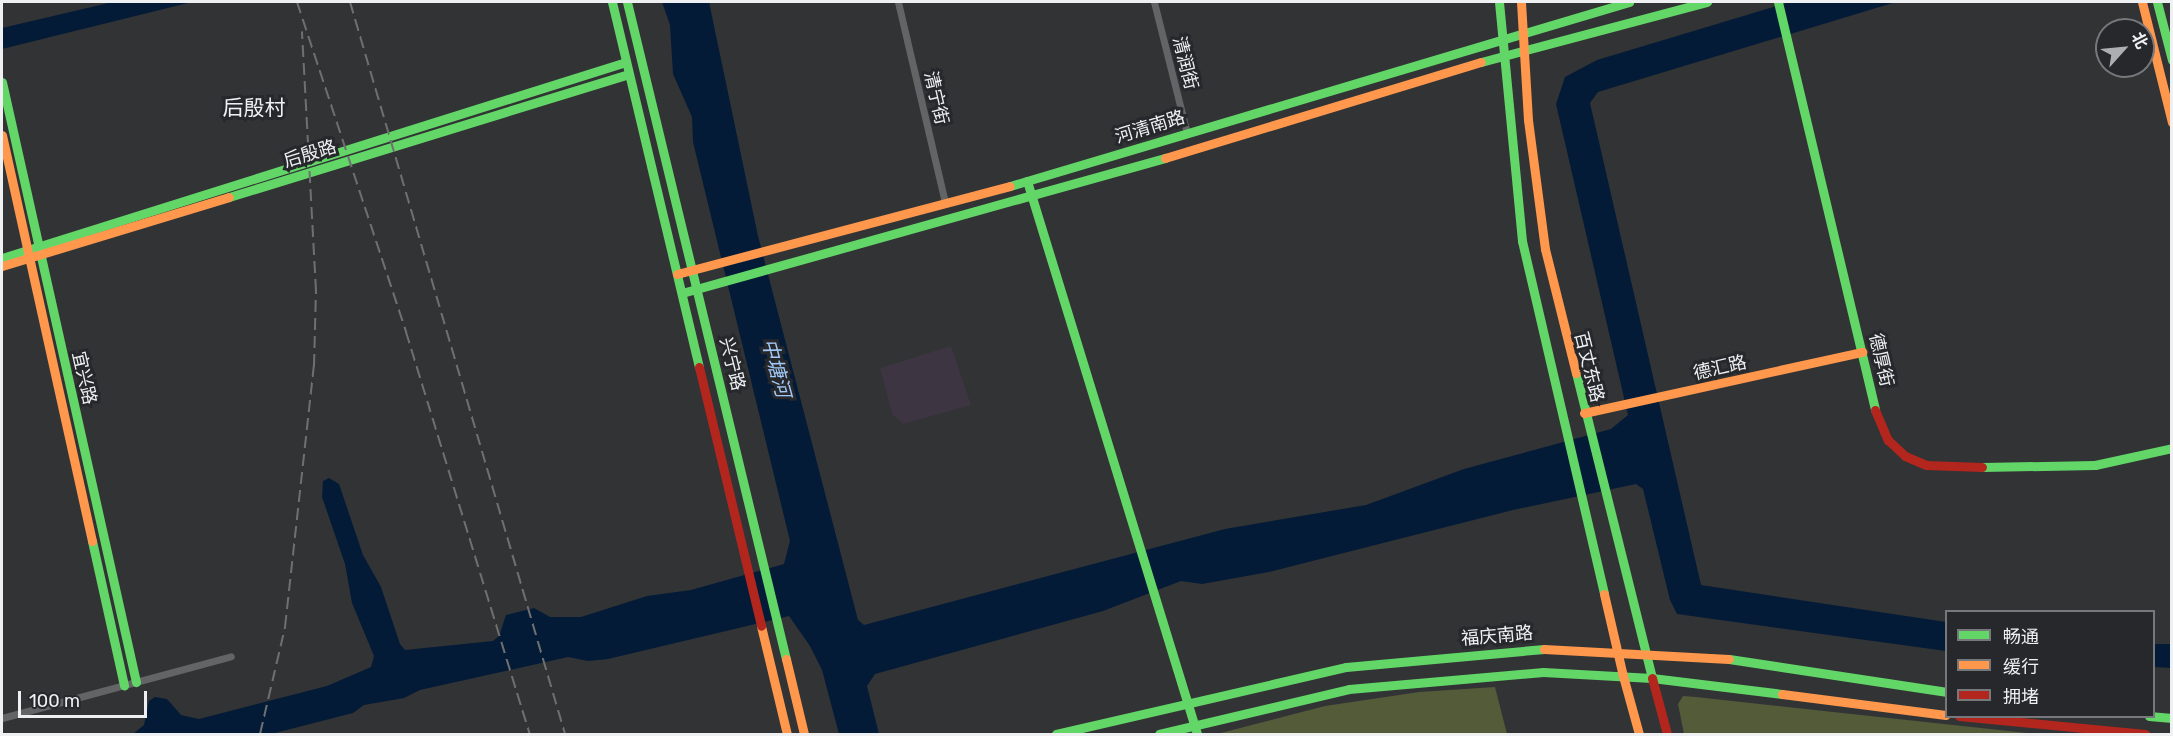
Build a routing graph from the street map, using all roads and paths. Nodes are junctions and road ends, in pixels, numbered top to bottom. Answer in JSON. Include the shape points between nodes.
{"nodes":[{"id":1,"x":612,"y":2,"type":"edge"},
{"id":2,"x":627,"y":2,"type":"edge"},
{"id":3,"x":898,"y":2,"type":"edge"},
{"id":4,"x":1154,"y":2,"type":"edge"},
{"id":5,"x":1499,"y":2,"type":"edge"},
{"id":6,"x":1521,"y":2,"type":"edge"},
{"id":7,"x":1629,"y":2,"type":"edge"},
{"id":8,"x":1707,"y":2,"type":"edge"},
{"id":9,"x":1778,"y":2,"type":"edge"},
{"id":10,"x":2142,"y":2,"type":"edge"},
{"id":11,"x":2157,"y":2,"type":"edge"},
{"id":12,"x":1523,"y":32,"type":"junction"},
{"id":13,"x":1501,"y":38,"type":"junction"},
{"id":14,"x":1524,"y":50,"type":"junction"},
{"id":15,"x":1503,"y":56,"type":"junction"},
{"id":16,"x":2172,"y":60,"type":"edge"},
{"id":17,"x":626,"y":62,"type":"junction"},
{"id":18,"x":629,"y":74,"type":"junction"},
{"id":19,"x":2,"y":82,"type":"edge"},
{"id":20,"x":2172,"y":122,"type":"edge"},
{"id":21,"x":1187,"y":133,"type":"junction"},
{"id":22,"x":2,"y":135,"type":"edge"},
{"id":23,"x":1027,"y":181,"type":"junction"},
{"id":24,"x":1033,"y":198,"type":"junction"},
{"id":25,"x":945,"y":202,"type":"junction"},
{"id":26,"x":39,"y":251,"type":"junction"},
{"id":27,"x":27,"y":255,"type":"junction"},
{"id":28,"x":17,"y":257,"type":"junction"},
{"id":29,"x":2,"y":258,"type":"edge"},
{"id":30,"x":2,"y":266,"type":"edge"},
{"id":31,"x":692,"y":271,"type":"junction"},
{"id":32,"x":677,"y":274,"type":"junction"},
{"id":33,"x":697,"y":289,"type":"junction"},
{"id":34,"x":682,"y":293,"type":"junction"},
{"id":35,"x":1862,"y":352,"type":"junction"},
{"id":36,"x":1584,"y":413,"type":"junction"},
{"id":37,"x":2172,"y":448,"type":"edge"},
{"id":38,"x":1616,"y":650,"type":"junction"},
{"id":39,"x":1645,"y":651,"type":"junction"},
{"id":40,"x":231,"y":656,"type":"dead end"},
{"id":41,"x":1623,"y":676,"type":"junction"},
{"id":42,"x":1652,"y":678,"type":"junction"},
{"id":43,"x":136,"y":682,"type":"junction"},
{"id":44,"x":124,"y":685,"type":"junction"},
{"id":45,"x":1945,"y":692,"type":"edge"},
{"id":46,"x":1187,"y":703,"type":"junction"},
{"id":47,"x":1945,"y":715,"type":"edge"},
{"id":48,"x":2155,"y":717,"type":"edge"},
{"id":49,"x":2,"y":718,"type":"edge"},
{"id":50,"x":1969,"y":718,"type":"edge"},
{"id":51,"x":2172,"y":718,"type":"edge"},
{"id":52,"x":1196,"y":730,"type":"edge"},
{"id":53,"x":786,"y":735,"type":"edge"},
{"id":54,"x":804,"y":735,"type":"edge"},
{"id":55,"x":1056,"y":735,"type":"edge"},
{"id":56,"x":1159,"y":735,"type":"edge"},
{"id":57,"x":1639,"y":735,"type":"edge"},
{"id":58,"x":1667,"y":735,"type":"edge"},
{"id":59,"x":2145,"y":735,"type":"edge"}],
"edges":[{"from":1,"to":17,"type":"main road"},
{"from":2,"to":31,"type":"main road","name":"兴宁路"},
{"from":3,"to":25,"type":"street","name":"清宁街"},
{"from":4,"to":21,"type":"street","name":"清润街"},
{"from":5,"to":13,"type":"main road"},
{"from":6,"to":12,"type":"main road","name":"百丈东路"},
{"from":7,"to":12,"type":"main road","name":"河清南路"},
{"from":8,"to":14,"type":"main road","name":"河清南路"},
{"from":9,"to":35,"type":"main road","name":"德厚街"},
{"from":10,"to":20,"type":"main road"},
{"from":11,"to":16,"type":"main road"},
{"from":12,"to":13,"type":"main road","name":"河清南路"},
{"from":12,"to":14,"type":"main road","name":"百丈东路"},
{"from":13,"to":15,"type":"main road"},
{"from":13,"to":21,"type":"main road","name":"河清南路"},
{"from":14,"to":15,"type":"main road","name":"河清南路"},
{"from":14,"to":36,"type":"main road","name":"百丈东路","via":[[1528,120],[1545,249]]},
{"from":15,"to":24,"type":"main road","name":"河清南路"},
{"from":15,"to":38,"type":"main road","via":[[1522,242]]},
{"from":17,"to":18,"type":"main road"},
{"from":17,"to":26,"type":"main road","name":"后殷路"},
{"from":18,"to":26,"type":"main road","name":"后殷路"},
{"from":18,"to":32,"type":"main road"},
{"from":19,"to":26,"type":"main road","name":"宜兴路"},
{"from":21,"to":23,"type":"main road","name":"河清南路"},
{"from":22,"to":27,"type":"main road","name":"宜兴路"},
{"from":23,"to":24,"type":"main road"},
{"from":23,"to":25,"type":"main road","name":"河清南路"},
{"from":24,"to":33,"type":"main road","name":"河清南路"},
{"from":24,"to":46,"type":"main road"},
{"from":25,"to":31,"type":"main road","name":"河清南路"},
{"from":26,"to":27,"type":"main road","name":"后殷路"},
{"from":26,"to":43,"type":"main road","name":"宜兴路"},
{"from":27,"to":28,"type":"main road","name":"后殷路"},
{"from":27,"to":44,"type":"main road","name":"宜兴路"},
{"from":28,"to":29,"type":"main road","name":"后殷路"},
{"from":28,"to":30,"type":"main road","name":"后殷路"},
{"from":31,"to":32,"type":"main road","name":"河清南路"},
{"from":31,"to":33,"type":"main road","name":"兴宁路"},
{"from":32,"to":34,"type":"main road"},
{"from":33,"to":34,"type":"main road"},
{"from":33,"to":54,"type":"main road","name":"兴宁路"},
{"from":34,"to":53,"type":"main road"},
{"from":35,"to":36,"type":"main road","name":"德汇路"},
{"from":35,"to":37,"type":"main road","name":"德厚街","via":[[1880,425],[1888,440],[1905,456],[1926,465],[2095,465]]},
{"from":36,"to":39,"type":"main road","name":"百丈东路"},
{"from":38,"to":39,"type":"main road","name":"福庆南路"},
{"from":38,"to":41,"type":"main road"},
{"from":38,"to":46,"type":"main road","name":"福庆南路","via":[[1532,649],[1346,667]]},
{"from":39,"to":42,"type":"main road","name":"百丈东路"},
{"from":39,"to":45,"type":"main road","name":"福庆南路","via":[[1706,656]]},
{"from":40,"to":43,"type":"street"},
{"from":41,"to":42,"type":"main road"},
{"from":41,"to":52,"type":"main road","via":[[1543,672],[1348,689]]},
{"from":41,"to":57,"type":"main road"},
{"from":42,"to":47,"type":"main road"},
{"from":42,"to":58,"type":"main road","name":"百丈东路"},
{"from":43,"to":44,"type":"street"},
{"from":44,"to":49,"type":"street"},
{"from":46,"to":52,"type":"main road"},
{"from":46,"to":55,"type":"main road","name":"福庆南路"},
{"from":48,"to":51,"type":"main road"},
{"from":50,"to":59,"type":"main road"},
{"from":52,"to":56,"type":"main road"}]}
